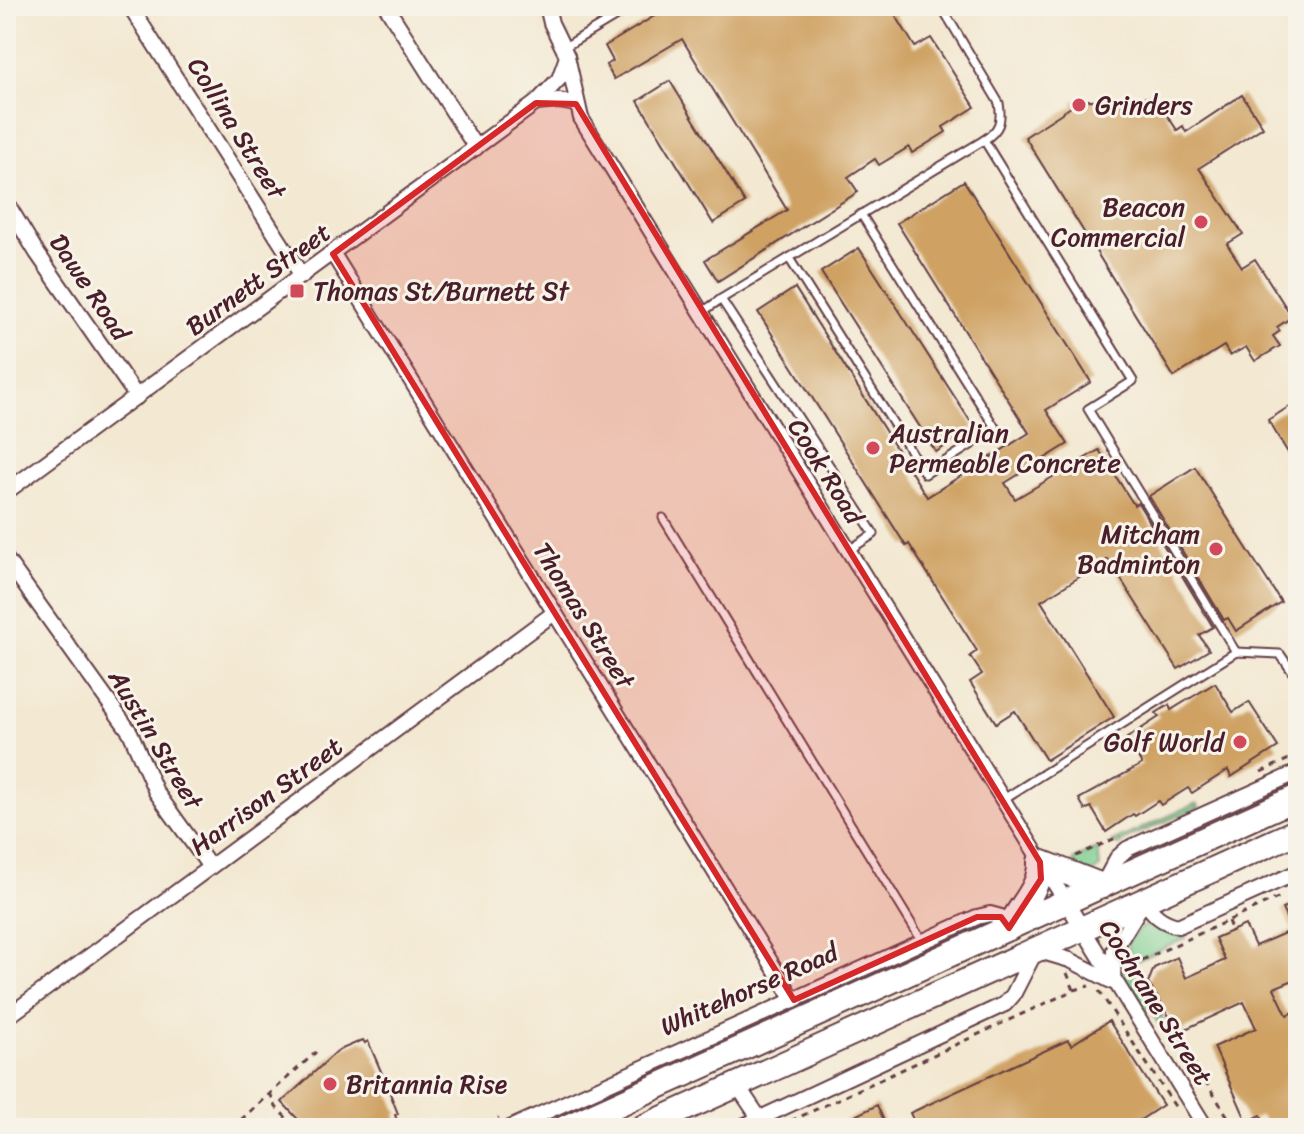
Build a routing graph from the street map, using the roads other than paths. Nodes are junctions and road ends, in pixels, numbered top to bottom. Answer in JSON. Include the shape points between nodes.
{"nodes":[{"id":1,"x":130,"y":6,"type":"edge"},
{"id":2,"x":386,"y":6,"type":"edge"},
{"id":3,"x":547,"y":6,"type":"edge"},
{"id":4,"x":633,"y":6,"type":"edge"},
{"id":5,"x":941,"y":6,"type":"edge"},
{"id":6,"x":565,"y":52,"type":"junction"},
{"id":7,"x":536,"y":103,"type":"junction"},
{"id":8,"x":576,"y":104,"type":"junction"},
{"id":9,"x":984,"y":140,"type":"junction"},
{"id":10,"x":476,"y":148,"type":"junction"},
{"id":11,"x":6,"y":202,"type":"edge"},
{"id":12,"x":861,"y":214,"type":"junction"},
{"id":13,"x":333,"y":254,"type":"junction"},
{"id":14,"x":789,"y":258,"type":"junction"},
{"id":15,"x":302,"y":276,"type":"junction"},
{"id":16,"x":721,"y":299,"type":"junction"},
{"id":17,"x":701,"y":313,"type":"junction"},
{"id":18,"x":137,"y":397,"type":"junction"},
{"id":19,"x":6,"y":492,"type":"edge"},
{"id":20,"x":663,"y":518,"type":"dead end"},
{"id":21,"x":847,"y":551,"type":"junction"},
{"id":22,"x":6,"y":559,"type":"edge"},
{"id":23,"x":554,"y":613,"type":"junction"},
{"id":24,"x":1236,"y":652,"type":"junction"},
{"id":25,"x":1298,"y":680,"type":"edge"},
{"id":26,"x":1298,"y":772,"type":"edge"},
{"id":27,"x":1298,"y":797,"type":"edge"},
{"id":28,"x":1002,"y":800,"type":"junction"},
{"id":29,"x":1298,"y":831,"type":"edge"},
{"id":30,"x":1040,"y":862,"type":"junction"},
{"id":31,"x":210,"y":867,"type":"junction"},
{"id":32,"x":1298,"y":872,"type":"edge"},
{"id":33,"x":1102,"y":886,"type":"junction"},
{"id":34,"x":1144,"y":901,"type":"junction"},
{"id":35,"x":1065,"y":902,"type":"junction"},
{"id":36,"x":1009,"y":928,"type":"junction"},
{"id":37,"x":1082,"y":929,"type":"junction"},
{"id":38,"x":922,"y":941,"type":"junction"},
{"id":39,"x":1036,"y":950,"type":"junction"},
{"id":40,"x":1113,"y":982,"type":"junction"},
{"id":41,"x":794,"y":1000,"type":"junction"},
{"id":42,"x":6,"y":1018,"type":"edge"},
{"id":43,"x":737,"y":1085,"type":"junction"},
{"id":44,"x":763,"y":1123,"type":"edge"},
{"id":45,"x":510,"y":1128,"type":"edge"},
{"id":46,"x":565,"y":1128,"type":"edge"},
{"id":47,"x":642,"y":1128,"type":"edge"},
{"id":48,"x":739,"y":1128,"type":"edge"},
{"id":49,"x":1206,"y":1128,"type":"edge"}],
"edges":[{"from":1,"to":15,"type":"street","name":"Collina Street"},
{"from":2,"to":10,"type":"street"},
{"from":3,"to":6,"type":"street","name":"Cook Road"},
{"from":4,"to":6,"type":"lane"},
{"from":5,"to":9,"type":"lane","via":[[999,103],[996,132]]},
{"from":6,"to":7,"type":"street","name":"Burnett Street","via":[[559,79]]},
{"from":6,"to":8,"type":"street","name":"Cook Road"},
{"from":7,"to":8,"type":"street"},
{"from":7,"to":10,"type":"street","name":"Burnett Street"},
{"from":8,"to":17,"type":"street","name":"Cook Road"},
{"from":9,"to":12,"type":"lane"},
{"from":9,"to":24,"type":"lane","via":[[1133,381],[1088,409]]},
{"from":10,"to":13,"type":"street","name":"Burnett Street"},
{"from":11,"to":18,"type":"street","name":"Dawe Road"},
{"from":12,"to":14,"type":"lane"},
{"from":12,"to":14,"type":"lane","via":[[996,429],[925,474]]},
{"from":13,"to":15,"type":"street","name":"Burnett Street"},
{"from":13,"to":23,"type":"street","name":"Thomas Street"},
{"from":14,"to":16,"type":"lane"},
{"from":15,"to":18,"type":"street","name":"Burnett Street"},
{"from":16,"to":17,"type":"lane"},
{"from":16,"to":21,"type":"lane","via":[[874,534]]},
{"from":17,"to":21,"type":"street","name":"Cook Road"},
{"from":18,"to":19,"type":"street","name":"Burnett Street"},
{"from":20,"to":38,"type":"lane"},
{"from":21,"to":28,"type":"street","name":"Cook Road"},
{"from":22,"to":31,"type":"street","name":"Austin Street","via":[[130,732],[156,792]]},
{"from":23,"to":31,"type":"street","name":"Harrison Street"},
{"from":23,"to":41,"type":"street","name":"Thomas Street"},
{"from":24,"to":25,"type":"lane","via":[[1280,654]]},
{"from":24,"to":28,"type":"lane"},
{"from":26,"to":33,"type":"street","via":[[1127,849]]},
{"from":27,"to":33,"type":"highway","name":"Whitehorse Road"},
{"from":28,"to":30,"type":"street","name":"Cook Road"},
{"from":29,"to":34,"type":"highway"},
{"from":30,"to":33,"type":"highway"},
{"from":30,"to":35,"type":"street","name":"Cook Road"},
{"from":30,"to":36,"type":"highway","via":[[1041,879]]},
{"from":31,"to":42,"type":"street","name":"Harrison Street"},
{"from":32,"to":34,"type":"street","via":[[1178,926],[1155,916]]},
{"from":33,"to":35,"type":"highway","name":"Whitehorse Road"},
{"from":34,"to":37,"type":"highway"},
{"from":34,"to":40,"type":"street","via":[[1114,950]]},
{"from":35,"to":36,"type":"highway","name":"Whitehorse Road"},
{"from":35,"to":37,"type":"street","name":"Cochrane Street"},
{"from":36,"to":38,"type":"street","name":"Whitehorse Road","via":[[1001,917],[990,914]]},
{"from":36,"to":46,"type":"highway","name":"Whitehorse Road"},
{"from":37,"to":39,"type":"highway"},
{"from":37,"to":40,"type":"street","name":"Cochrane Street"},
{"from":38,"to":41,"type":"street","name":"Whitehorse Road"},
{"from":39,"to":40,"type":"street"},
{"from":39,"to":43,"type":"highway"},
{"from":39,"to":44,"type":"street","via":[[1005,1004]]},
{"from":40,"to":49,"type":"street","name":"Cochrane Street"},
{"from":41,"to":45,"type":"street","name":"Whitehorse Road"},
{"from":43,"to":44,"type":"street"},
{"from":43,"to":47,"type":"highway"},
{"from":44,"to":48,"type":"street"}]}
